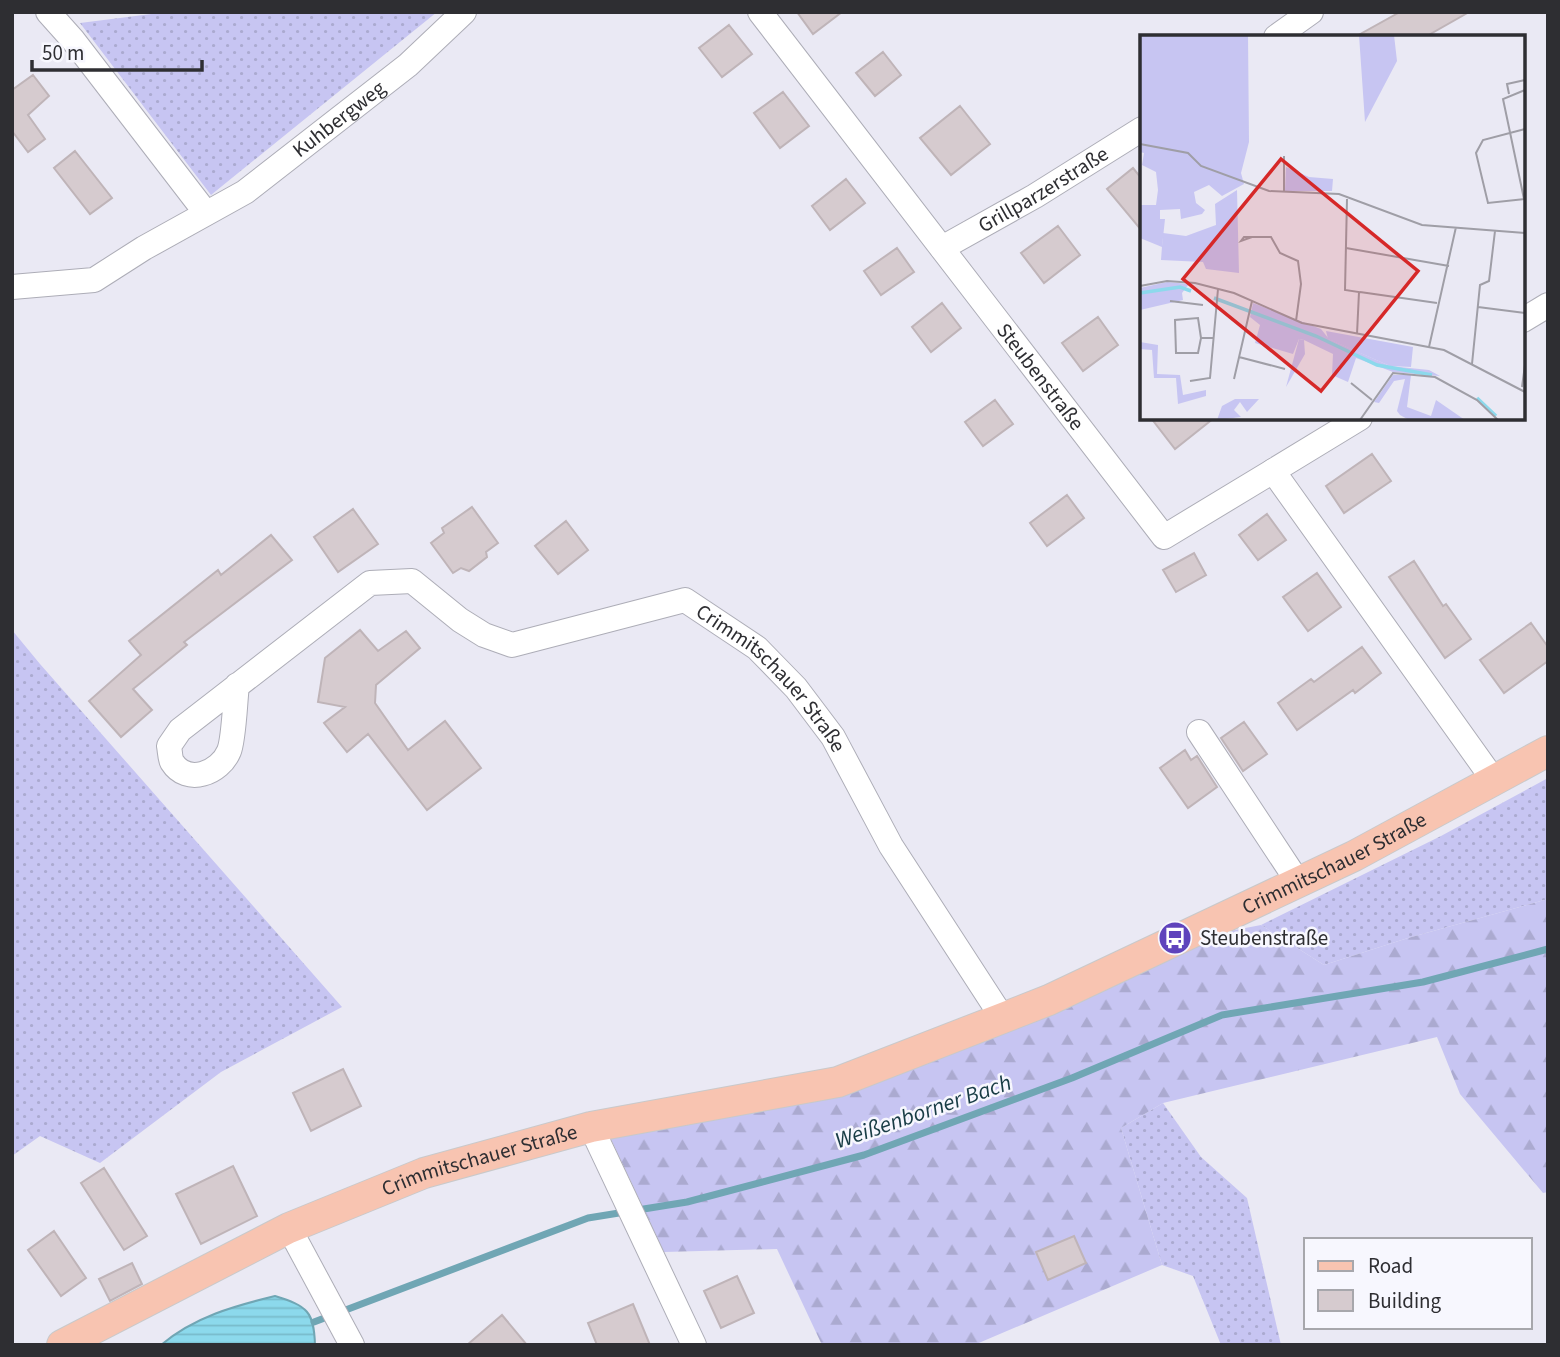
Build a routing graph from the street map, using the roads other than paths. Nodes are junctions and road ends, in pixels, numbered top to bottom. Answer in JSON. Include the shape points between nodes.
{"nodes":[{"id":1,"x":48,"y":12,"type":"edge"},
{"id":2,"x":464,"y":12,"type":"edge"},
{"id":3,"x":760,"y":12,"type":"edge"},
{"id":4,"x":1311,"y":12,"type":"edge"},
{"id":5,"x":1279,"y":35,"type":"edge"},
{"id":6,"x":1140,"y":130,"type":"edge"},
{"id":7,"x":206,"y":214,"type":"junction"},
{"id":8,"x":942,"y":248,"type":"junction"},
{"id":9,"x":12,"y":287,"type":"edge"},
{"id":10,"x":1548,"y":306,"type":"edge"},
{"id":11,"x":1525,"y":319,"type":"edge"},
{"id":12,"x":1357,"y":420,"type":"edge"},
{"id":13,"x":1273,"y":471,"type":"junction"},
{"id":14,"x":237,"y":685,"type":"dead end"},
{"id":15,"x":1199,"y":732,"type":"dead end"},
{"id":16,"x":1548,"y":751,"type":"edge"},
{"id":17,"x":1495,"y":782,"type":"junction"},
{"id":18,"x":1298,"y":882,"type":"junction"},
{"id":19,"x":1002,"y":1017,"type":"junction"},
{"id":20,"x":591,"y":1127,"type":"junction"},
{"id":21,"x":289,"y":1228,"type":"junction"},
{"id":22,"x":349,"y":1341,"type":"edge"},
{"id":23,"x":69,"y":1342,"type":"edge"},
{"id":24,"x":694,"y":1345,"type":"edge"}],
"edges":[{"from":1,"to":7,"type":"street"},
{"from":2,"to":7,"type":"street","name":"Kuhbergweg","via":[[398,73],[244,192]]},
{"from":3,"to":8,"type":"street","name":"Steubenstraße"},
{"from":4,"to":5,"type":"street"},
{"from":6,"to":8,"type":"street","name":"Grillparzerstraße"},
{"from":7,"to":9,"type":"street","name":"Kuhbergweg","via":[[94,280]]},
{"from":8,"to":13,"type":"street","name":"Steubenstraße","via":[[1164,537]]},
{"from":10,"to":11,"type":"street"},
{"from":12,"to":13,"type":"street"},
{"from":13,"to":17,"type":"street"},
{"from":14,"to":19,"type":"street","name":"Crimmitschauer Straße","via":[[370,583],[412,581],[460,620],[512,645],[685,600],[757,648],[796,688],[833,737],[891,846]]},
{"from":15,"to":18,"type":"street"},
{"from":16,"to":17,"type":"main road","name":"Crimmitschauer Straße"},
{"from":17,"to":18,"type":"main road","name":"Crimmitschauer Straße"},
{"from":18,"to":19,"type":"main road","name":"Crimmitschauer Straße","via":[[1048,1000]]},
{"from":19,"to":20,"type":"main road","name":"Crimmitschauer Straße","via":[[838,1082]]},
{"from":20,"to":21,"type":"main road","name":"Crimmitschauer Straße","via":[[424,1173]]},
{"from":20,"to":24,"type":"street"},
{"from":21,"to":22,"type":"street"},
{"from":21,"to":23,"type":"main road","name":"Crimmitschauer Straße"}]}
